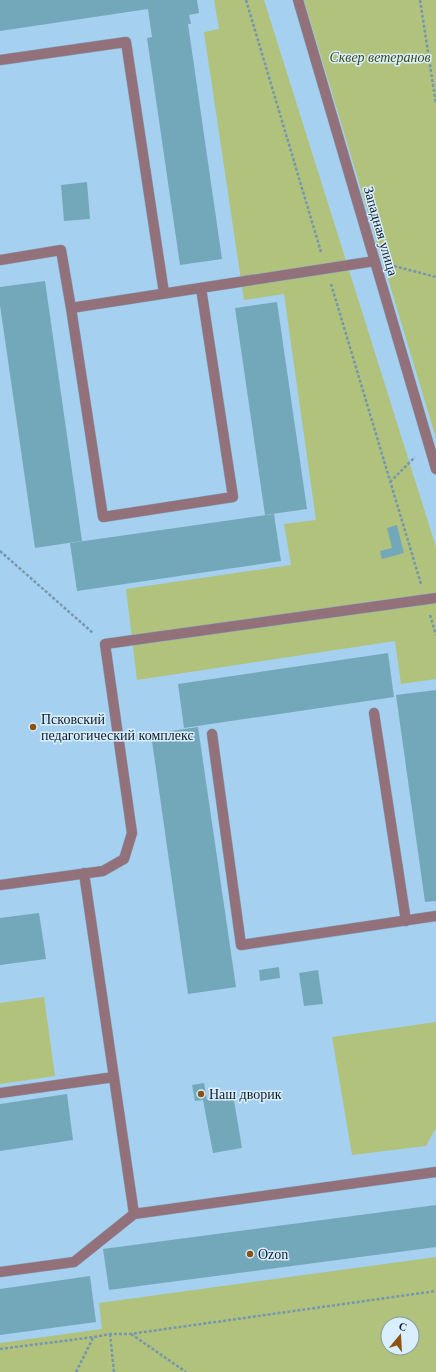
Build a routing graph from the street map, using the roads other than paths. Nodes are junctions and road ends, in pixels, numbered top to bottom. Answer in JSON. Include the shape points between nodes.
{"nodes":[{"id":1,"x":298,"y":0,"type":"edge"},
{"id":2,"x":0,"y":60,"type":"edge"},
{"id":3,"x":0,"y":260,"type":"edge"},
{"id":4,"x":376,"y":261,"type":"junction"},
{"id":5,"x":201,"y":288,"type":"junction"},
{"id":6,"x":164,"y":293,"type":"junction"},
{"id":7,"x":71,"y":308,"type":"junction"},
{"id":8,"x":436,"y":470,"type":"edge"},
{"id":9,"x":436,"y":598,"type":"edge"},
{"id":10,"x":374,"y":713,"type":"dead end"},
{"id":11,"x":212,"y":734,"type":"dead end"},
{"id":12,"x":84,"y":872,"type":"junction"},
{"id":13,"x":0,"y":885,"type":"edge"},
{"id":14,"x":436,"y":916,"type":"edge"},
{"id":15,"x":406,"y":921,"type":"junction"},
{"id":16,"x":114,"y":1077,"type":"junction"},
{"id":17,"x":0,"y":1093,"type":"edge"},
{"id":18,"x":436,"y":1172,"type":"edge"},
{"id":19,"x":134,"y":1214,"type":"junction"},
{"id":20,"x":0,"y":1272,"type":"edge"}],
"edges":[{"from":1,"to":4,"type":"street","name":"Западная улица"},
{"from":2,"to":6,"type":"street","via":[[126,42]]},
{"from":3,"to":7,"type":"street","via":[[61,250]]},
{"from":4,"to":5,"type":"street"},
{"from":4,"to":8,"type":"street","name":"Западная улица"},
{"from":5,"to":6,"type":"street"},
{"from":5,"to":7,"type":"street","via":[[233,497],[103,517]]},
{"from":6,"to":7,"type":"street"},
{"from":9,"to":12,"type":"street","via":[[105,644],[132,833],[124,859],[103,870]]},
{"from":10,"to":15,"type":"street"},
{"from":11,"to":15,"type":"street","via":[[241,945]]},
{"from":12,"to":13,"type":"street"},
{"from":12,"to":16,"type":"street"},
{"from":14,"to":15,"type":"street"},
{"from":16,"to":17,"type":"street"},
{"from":16,"to":19,"type":"street"},
{"from":18,"to":19,"type":"street"},
{"from":19,"to":20,"type":"street","via":[[74,1262]]}]}
